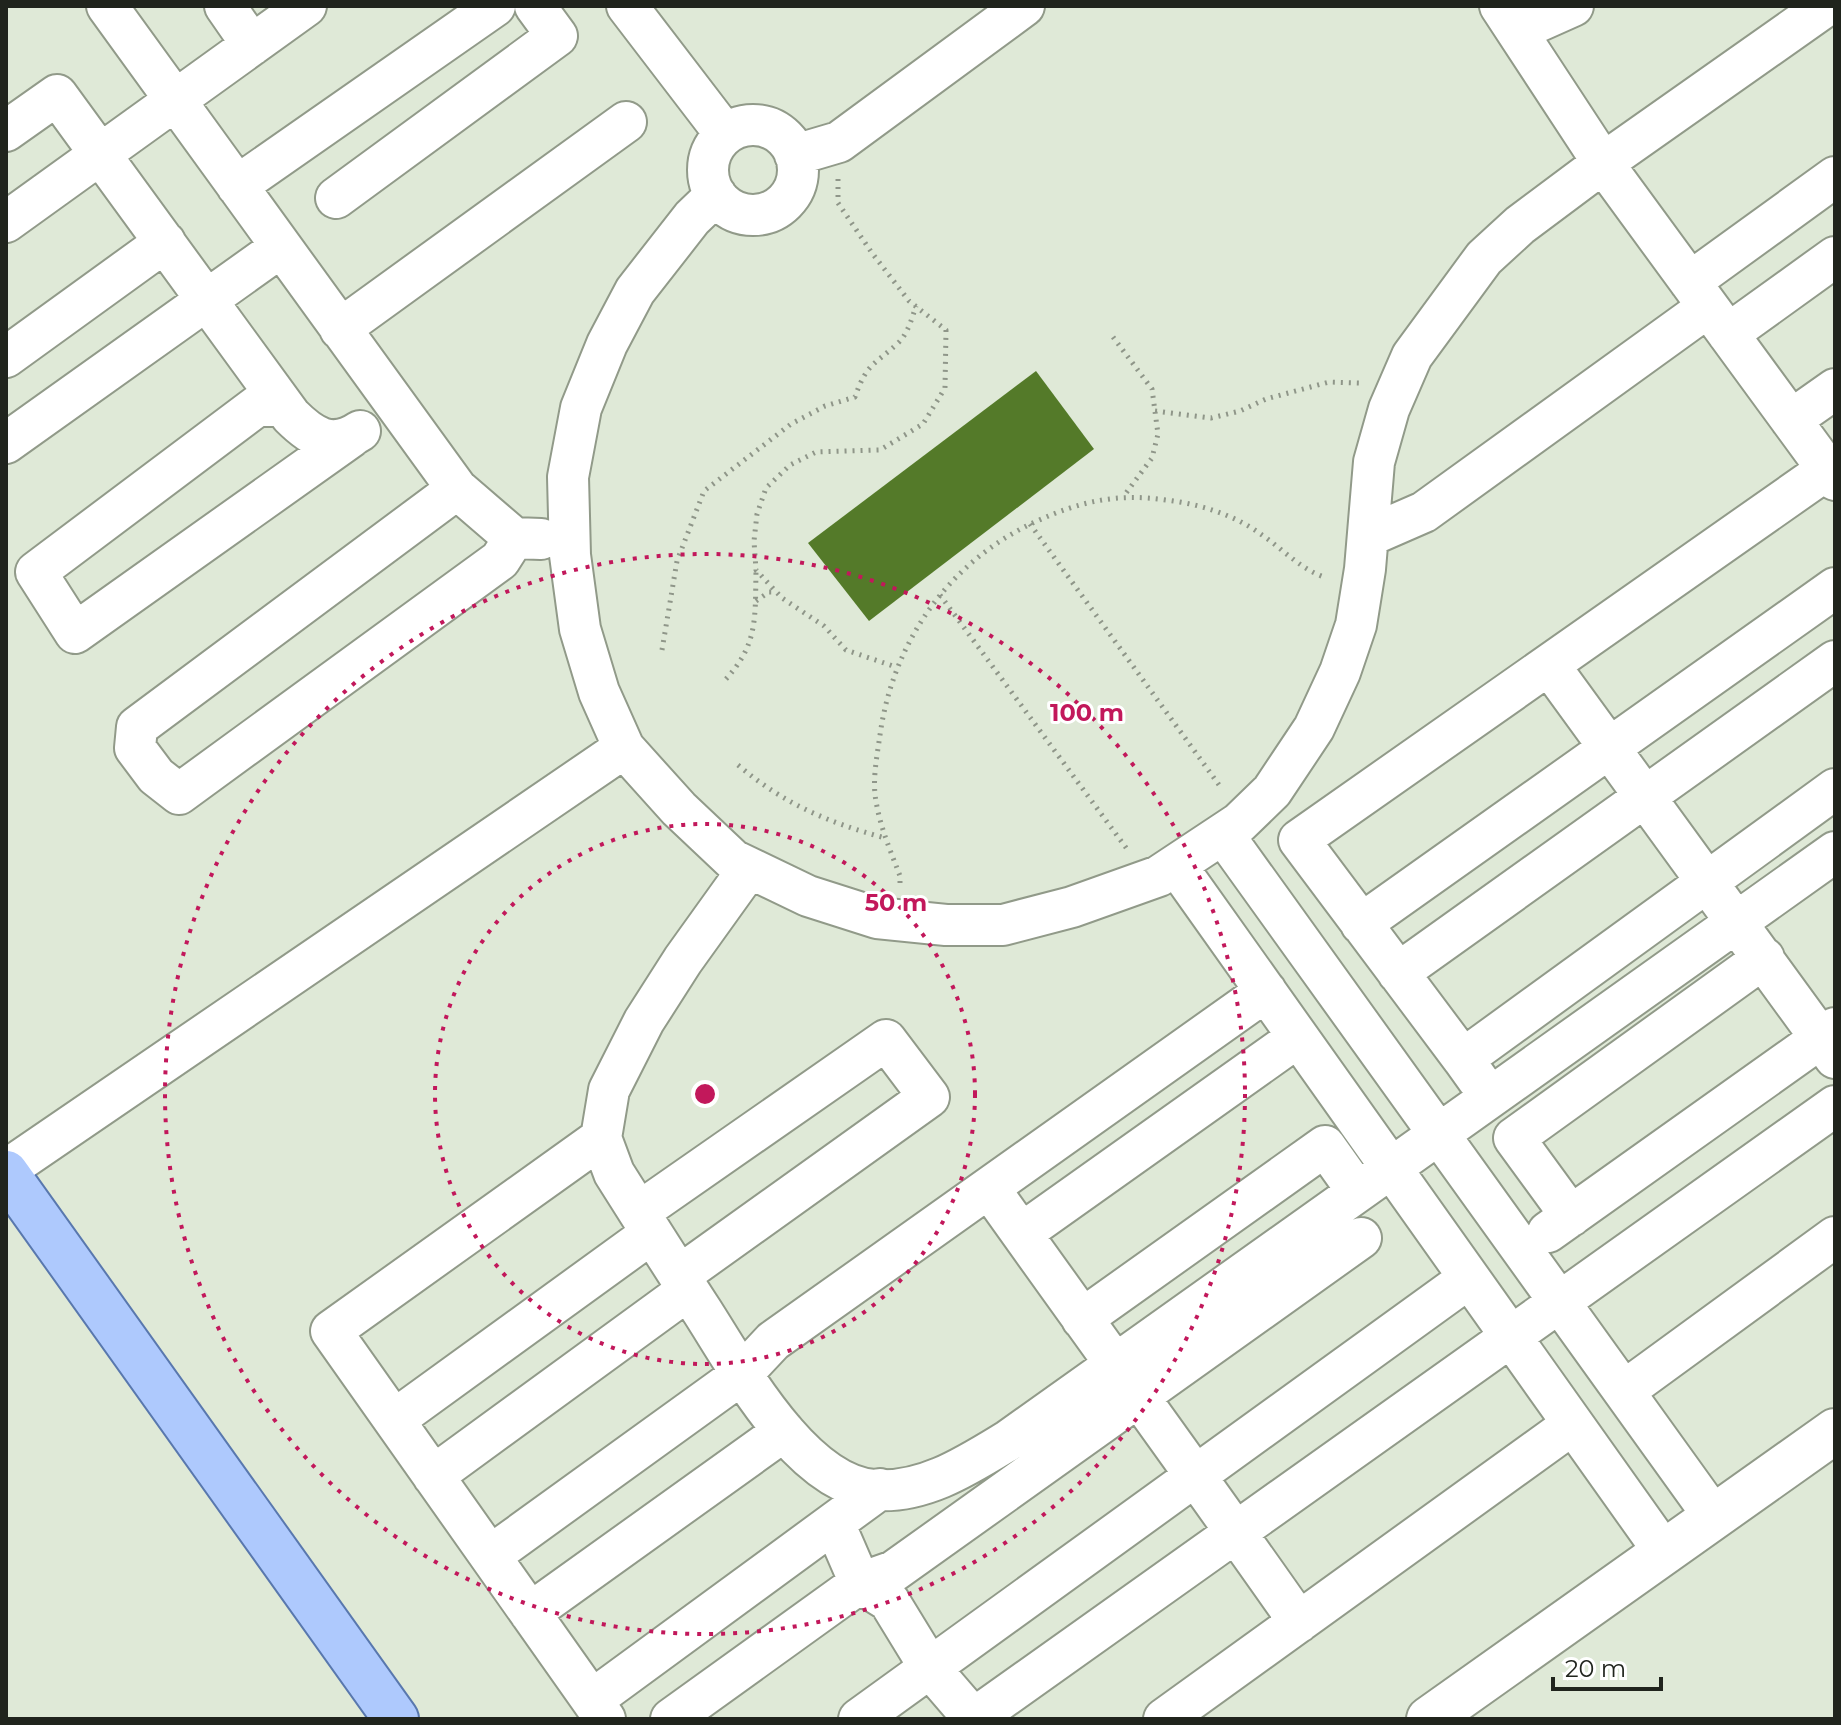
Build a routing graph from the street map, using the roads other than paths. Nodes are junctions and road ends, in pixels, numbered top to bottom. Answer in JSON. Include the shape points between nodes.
{"nodes":[{"id":1,"x":107,"y":6,"type":"edge"},
{"id":2,"x":225,"y":6,"type":"edge"},
{"id":3,"x":306,"y":6,"type":"edge"},
{"id":4,"x":495,"y":6,"type":"edge"},
{"id":5,"x":535,"y":6,"type":"edge"},
{"id":6,"x":627,"y":6,"type":"edge"},
{"id":7,"x":1024,"y":6,"type":"edge"},
{"id":8,"x":1573,"y":6,"type":"edge"},
{"id":9,"x":1826,"y":6,"type":"edge"},
{"id":10,"x":1509,"y":18,"type":"edge"},
{"id":11,"x":252,"y":45,"type":"junction"},
{"id":12,"x":175,"y":100,"type":"junction"},
{"id":13,"x":626,"y":122,"type":"dead end"},
{"id":14,"x":6,"y":131,"type":"edge"},
{"id":15,"x":725,"y":134,"type":"junction"},
{"id":16,"x":101,"y":153,"type":"junction"},
{"id":17,"x":795,"y":155,"type":"junction"},
{"id":18,"x":1603,"y":163,"type":"junction"},
{"id":19,"x":1835,"y":177,"type":"edge"},
{"id":20,"x":237,"y":186,"type":"junction"},
{"id":21,"x":716,"y":195,"type":"junction"},
{"id":22,"x":336,"y":198,"type":"dead end"},
{"id":23,"x":6,"y":222,"type":"edge"},
{"id":24,"x":165,"y":242,"type":"junction"},
{"id":25,"x":281,"y":247,"type":"junction"},
{"id":26,"x":1835,"y":257,"type":"edge"},
{"id":27,"x":206,"y":300,"type":"junction"},
{"id":28,"x":1709,"y":308,"type":"junction"},
{"id":29,"x":340,"y":329,"type":"junction"},
{"id":30,"x":6,"y":357,"type":"edge"},
{"id":31,"x":1835,"y":389,"type":"edge"},
{"id":32,"x":396,"y":405,"type":"junction"},
{"id":33,"x":283,"y":406,"type":"junction"},
{"id":34,"x":1791,"y":420,"type":"junction"},
{"id":35,"x":351,"y":437,"type":"junction"},
{"id":36,"x":6,"y":443,"type":"edge"},
{"id":37,"x":1832,"y":471,"type":"edge"},
{"id":38,"x":457,"y":489,"type":"junction"},
{"id":39,"x":1369,"y":536,"type":"junction"},
{"id":40,"x":514,"y":538,"type":"junction"},
{"id":41,"x":569,"y":539,"type":"junction"},
{"id":42,"x":1835,"y":588,"type":"edge"},
{"id":43,"x":1835,"y":661,"type":"edge"},
{"id":44,"x":1549,"y":665,"type":"junction"},
{"id":45,"x":1610,"y":747,"type":"junction"},
{"id":46,"x":624,"y":748,"type":"junction"},
{"id":47,"x":1835,"y":789,"type":"edge"},
{"id":48,"x":1646,"y":796,"type":"junction"},
{"id":49,"x":1233,"y":826,"type":"junction"},
{"id":50,"x":1835,"y":852,"type":"edge"},
{"id":51,"x":749,"y":868,"type":"junction"},
{"id":52,"x":1162,"y":872,"type":"junction"},
{"id":53,"x":1709,"y":881,"type":"junction"},
{"id":54,"x":1738,"y":921,"type":"junction"},
{"id":55,"x":1361,"y":924,"type":"junction"},
{"id":56,"x":1764,"y":958,"type":"junction"},
{"id":57,"x":1398,"y":973,"type":"junction"},
{"id":58,"x":1266,"y":991,"type":"junction"},
{"id":59,"x":1298,"y":1037,"type":"junction"},
{"id":60,"x":1830,"y":1042,"type":"edge"},
{"id":61,"x":1463,"y":1059,"type":"junction"},
{"id":62,"x":1489,"y":1096,"type":"junction"},
{"id":63,"x":1835,"y":1106,"type":"edge"},
{"id":64,"x":1438,"y":1134,"type":"junction"},
{"id":65,"x":601,"y":1138,"type":"junction"},
{"id":66,"x":1391,"y":1167,"type":"junction"},
{"id":67,"x":6,"y":1172,"type":"edge"},
{"id":68,"x":989,"y":1188,"type":"junction"},
{"id":69,"x":1357,"y":1191,"type":"junction"},
{"id":70,"x":1571,"y":1216,"type":"junction"},
{"id":71,"x":646,"y":1223,"type":"junction"},
{"id":72,"x":1022,"y":1233,"type":"junction"},
{"id":73,"x":1835,"y":1237,"type":"edge"},
{"id":74,"x":1361,"y":1238,"type":"dead end"},
{"id":75,"x":1523,"y":1251,"type":"junction"},
{"id":76,"x":1469,"y":1278,"type":"junction"},
{"id":77,"x":684,"y":1283,"type":"junction"},
{"id":78,"x":1560,"y":1302,"type":"junction"},
{"id":79,"x":1082,"y":1319,"type":"junction"},
{"id":80,"x":1511,"y":1336,"type":"junction"},
{"id":81,"x":1114,"y":1365,"type":"junction"},
{"id":82,"x":742,"y":1374,"type":"junction"},
{"id":83,"x":1624,"y":1391,"type":"junction"},
{"id":84,"x":1138,"y":1397,"type":"junction"},
{"id":85,"x":394,"y":1420,"type":"junction"},
{"id":86,"x":1573,"y":1424,"type":"junction"},
{"id":87,"x":784,"y":1431,"type":"junction"},
{"id":88,"x":1835,"y":1431,"type":"edge"},
{"id":89,"x":1197,"y":1475,"type":"junction"},
{"id":90,"x":433,"y":1476,"type":"junction"},
{"id":91,"x":880,"y":1489,"type":"junction"},
{"id":92,"x":1714,"y":1517,"type":"junction"},
{"id":93,"x":834,"y":1523,"type":"junction"},
{"id":94,"x":1236,"y":1532,"type":"junction"},
{"id":95,"x":1664,"y":1552,"type":"junction"},
{"id":96,"x":490,"y":1556,"type":"junction"},
{"id":97,"x":860,"y":1583,"type":"junction"},
{"id":98,"x":530,"y":1613,"type":"junction"},
{"id":99,"x":1299,"y":1622,"type":"junction"},
{"id":100,"x":930,"y":1668,"type":"junction"},
{"id":101,"x":598,"y":1710,"type":"edge"},
{"id":102,"x":396,"y":1719,"type":"edge"},
{"id":103,"x":671,"y":1719,"type":"edge"},
{"id":104,"x":859,"y":1719,"type":"edge"},
{"id":105,"x":973,"y":1719,"type":"edge"},
{"id":106,"x":1164,"y":1719,"type":"edge"},
{"id":107,"x":1429,"y":1719,"type":"edge"}],
"edges":[{"from":1,"to":12,"type":"street"},
{"from":2,"to":11,"type":"street"},
{"from":3,"to":11,"type":"street"},
{"from":4,"to":20,"type":"street"},
{"from":5,"to":22,"type":"street","via":[[557,36]]},
{"from":6,"to":15,"type":"street"},
{"from":7,"to":17,"type":"street","via":[[839,142]]},
{"from":8,"to":10,"type":"street"},
{"from":9,"to":18,"type":"street"},
{"from":10,"to":18,"type":"street"},
{"from":11,"to":12,"type":"street"},
{"from":12,"to":16,"type":"street"},
{"from":12,"to":20,"type":"street"},
{"from":13,"to":29,"type":"street"},
{"from":14,"to":16,"type":"street","via":[[57,95]]},
{"from":15,"to":17,"type":"street","via":[[739,127],[769,128],[783,136]]},
{"from":15,"to":21,"type":"street","via":[[709,158]]},
{"from":16,"to":23,"type":"street"},
{"from":16,"to":24,"type":"street"},
{"from":17,"to":21,"type":"street","via":[[798,177],[793,192],[771,212],[742,214]]},
{"from":18,"to":28,"type":"street"},
{"from":18,"to":39,"type":"street","via":[[1484,258],[1412,356],[1374,462]]},
{"from":19,"to":28,"type":"street"},
{"from":20,"to":25,"type":"street"},
{"from":21,"to":41,"type":"street","via":[[635,291],[607,344],[581,408],[568,477]]},
{"from":24,"to":27,"type":"street"},
{"from":24,"to":30,"type":"street"},
{"from":25,"to":27,"type":"street"},
{"from":25,"to":29,"type":"street"},
{"from":26,"to":28,"type":"street"},
{"from":27,"to":33,"type":"street"},
{"from":27,"to":36,"type":"street"},
{"from":28,"to":34,"type":"street"},
{"from":28,"to":39,"type":"street","via":[[1424,512]]},
{"from":29,"to":32,"type":"street"},
{"from":31,"to":34,"type":"street"},
{"from":32,"to":35,"type":"street"},
{"from":32,"to":38,"type":"street"},
{"from":33,"to":35,"type":"street","via":[[306,432],[323,440]]},
{"from":33,"to":35,"type":"street","via":[[257,406],[36,572],[75,633]]},
{"from":34,"to":37,"type":"street"},
{"from":37,"to":44,"type":"street"},
{"from":38,"to":40,"type":"street"},
{"from":38,"to":40,"type":"street","via":[[137,727],[135,748],[156,776],[179,794],[500,560]]},
{"from":39,"to":49,"type":"street","via":[[1356,625],[1314,728],[1272,791]]},
{"from":40,"to":41,"type":"street"},
{"from":41,"to":46,"type":"street","via":[[580,629],[599,692]]},
{"from":42,"to":45,"type":"street"},
{"from":43,"to":48,"type":"street"},
{"from":44,"to":45,"type":"street"},
{"from":44,"to":55,"type":"street","via":[[1299,840]]},
{"from":45,"to":48,"type":"street"},
{"from":45,"to":55,"type":"street"},
{"from":46,"to":51,"type":"street","via":[[679,809],[733,860]]},
{"from":46,"to":67,"type":"street"},
{"from":47,"to":53,"type":"street"},
{"from":48,"to":53,"type":"street"},
{"from":48,"to":57,"type":"street"},
{"from":49,"to":52,"type":"street"},
{"from":49,"to":64,"type":"street"},
{"from":50,"to":54,"type":"street"},
{"from":51,"to":52,"type":"street","via":[[808,896],[877,918],[946,925],[1003,925],[1072,907]]},
{"from":51,"to":65,"type":"street","via":[[644,1021],[609,1090]]},
{"from":52,"to":58,"type":"street"},
{"from":53,"to":54,"type":"street"},
{"from":53,"to":61,"type":"street"},
{"from":54,"to":56,"type":"street"},
{"from":54,"to":62,"type":"street"},
{"from":55,"to":57,"type":"street"},
{"from":56,"to":60,"type":"street"},
{"from":56,"to":70,"type":"street","via":[[1514,1138]]},
{"from":57,"to":61,"type":"street"},
{"from":58,"to":59,"type":"street"},
{"from":58,"to":68,"type":"street"},
{"from":59,"to":66,"type":"street"},
{"from":59,"to":72,"type":"street"},
{"from":60,"to":70,"type":"street"},
{"from":61,"to":62,"type":"street"},
{"from":62,"to":64,"type":"street"},
{"from":63,"to":78,"type":"street"},
{"from":64,"to":66,"type":"street"},
{"from":64,"to":75,"type":"street"},
{"from":65,"to":71,"type":"street","via":[[614,1173]]},
{"from":65,"to":85,"type":"street","via":[[331,1331]]},
{"from":66,"to":69,"type":"street"},
{"from":66,"to":76,"type":"street"},
{"from":67,"to":102,"type":"main road"},
{"from":68,"to":72,"type":"street"},
{"from":68,"to":82,"type":"street","via":[[773,1341]]},
{"from":69,"to":79,"type":"street","via":[[1325,1146]]},
{"from":69,"to":81,"type":"street"},
{"from":70,"to":75,"type":"street"},
{"from":71,"to":77,"type":"street"},
{"from":71,"to":77,"type":"street","via":[[886,1040],[929,1097]]},
{"from":71,"to":85,"type":"street"},
{"from":72,"to":79,"type":"street"},
{"from":73,"to":83,"type":"street"},
{"from":74,"to":84,"type":"street"},
{"from":75,"to":78,"type":"street"},
{"from":76,"to":80,"type":"street"},
{"from":76,"to":89,"type":"street"},
{"from":77,"to":82,"type":"street"},
{"from":77,"to":90,"type":"street"},
{"from":78,"to":80,"type":"street"},
{"from":78,"to":83,"type":"street"},
{"from":79,"to":81,"type":"street"},
{"from":80,"to":86,"type":"street"},
{"from":80,"to":94,"type":"street"},
{"from":81,"to":84,"type":"street"},
{"from":81,"to":91,"type":"street","via":[[970,1463],[905,1489]]},
{"from":82,"to":87,"type":"street"},
{"from":82,"to":96,"type":"street"},
{"from":83,"to":92,"type":"street"},
{"from":84,"to":89,"type":"street"},
{"from":84,"to":97,"type":"street","via":[[894,1571]]},
{"from":85,"to":90,"type":"street"},
{"from":86,"to":95,"type":"street"},
{"from":86,"to":99,"type":"street"},
{"from":87,"to":91,"type":"street","via":[[812,1460],[843,1479]]},
{"from":87,"to":98,"type":"street"},
{"from":88,"to":92,"type":"street"},
{"from":89,"to":94,"type":"street"},
{"from":89,"to":100,"type":"street"},
{"from":90,"to":96,"type":"street"},
{"from":91,"to":93,"type":"street"},
{"from":92,"to":95,"type":"street"},
{"from":93,"to":97,"type":"street"},
{"from":93,"to":101,"type":"street"},
{"from":94,"to":99,"type":"street"},
{"from":94,"to":105,"type":"street"},
{"from":95,"to":107,"type":"street"},
{"from":96,"to":98,"type":"street"},
{"from":97,"to":100,"type":"street","via":[[889,1601]]},
{"from":97,"to":103,"type":"street"},
{"from":98,"to":101,"type":"street"},
{"from":99,"to":106,"type":"street"},
{"from":100,"to":104,"type":"street"},
{"from":100,"to":105,"type":"street"}]}
